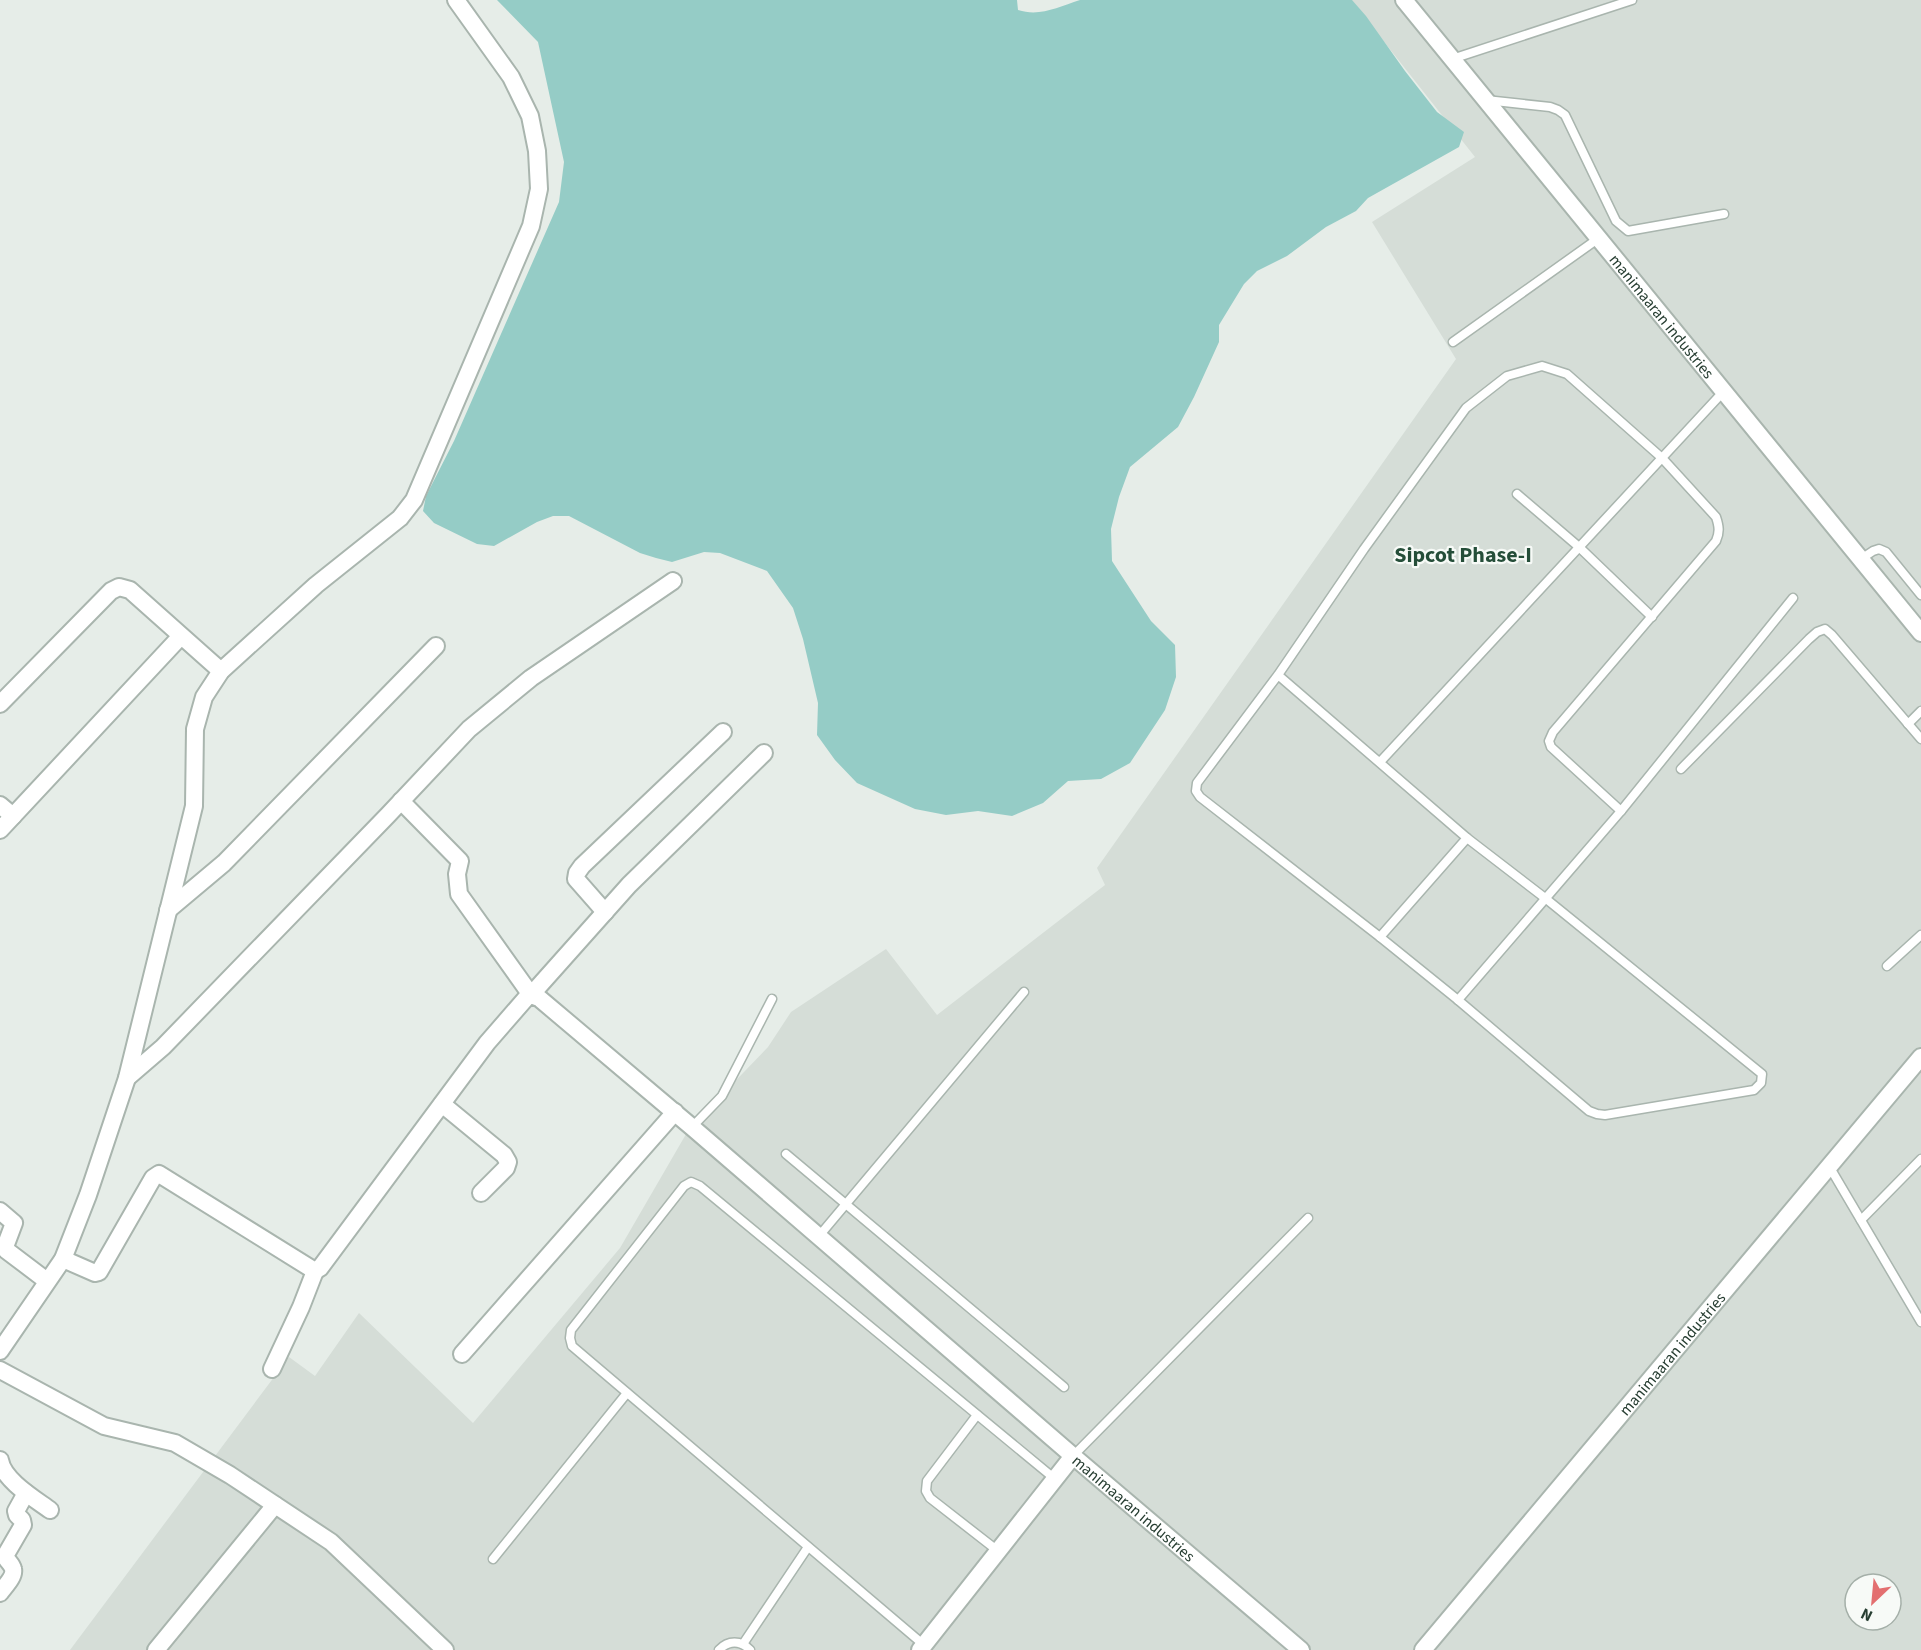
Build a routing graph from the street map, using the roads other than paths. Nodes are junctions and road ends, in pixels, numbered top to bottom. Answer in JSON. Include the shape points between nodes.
{"nodes":[{"id":1,"x":456,"y":0,"type":"edge"},
{"id":2,"x":1404,"y":0,"type":"edge"},
{"id":3,"x":1632,"y":0,"type":"edge"},
{"id":4,"x":1616,"y":2,"type":"edge"},
{"id":5,"x":1452,"y":59,"type":"junction"},
{"id":6,"x":1486,"y":100,"type":"junction"},
{"id":7,"x":1725,"y":214,"type":"dead end"},
{"id":8,"x":1599,"y":238,"type":"junction"},
{"id":9,"x":1453,"y":342,"type":"dead end"},
{"id":10,"x":1724,"y":391,"type":"junction"},
{"id":11,"x":1662,"y":458,"type":"junction"},
{"id":12,"x":1517,"y":494,"type":"dead end"},
{"id":13,"x":1579,"y":548,"type":"junction"},
{"id":14,"x":1861,"y":559,"type":"junction"},
{"id":15,"x":674,"y":581,"type":"dead end"},
{"id":16,"x":1921,"y":595,"type":"edge"},
{"id":17,"x":1793,"y":598,"type":"dead end"},
{"id":18,"x":1652,"y":616,"type":"junction"},
{"id":19,"x":1921,"y":633,"type":"edge"},
{"id":20,"x":181,"y":636,"type":"junction"},
{"id":21,"x":436,"y":646,"type":"dead end"},
{"id":22,"x":221,"y":671,"type":"junction"},
{"id":23,"x":1278,"y":675,"type":"junction"},
{"id":24,"x":0,"y":704,"type":"edge"},
{"id":25,"x":1921,"y":711,"type":"edge"},
{"id":26,"x":1908,"y":723,"type":"junction"},
{"id":27,"x":723,"y":732,"type":"dead end"},
{"id":28,"x":1921,"y":739,"type":"edge"},
{"id":29,"x":764,"y":753,"type":"dead end"},
{"id":30,"x":1380,"y":762,"type":"junction"},
{"id":31,"x":1681,"y":770,"type":"dead end"},
{"id":32,"x":401,"y":801,"type":"junction"},
{"id":33,"x":6,"y":810,"type":"edge"},
{"id":34,"x":1621,"y":811,"type":"junction"},
{"id":35,"x":0,"y":830,"type":"edge"},
{"id":36,"x":1467,"y":838,"type":"junction"},
{"id":37,"x":1545,"y":898,"type":"junction"},
{"id":38,"x":168,"y":910,"type":"junction"},
{"id":39,"x":605,"y":912,"type":"junction"},
{"id":40,"x":1921,"y":935,"type":"edge"},
{"id":41,"x":1380,"y":937,"type":"junction"},
{"id":42,"x":1887,"y":966,"type":"dead end"},
{"id":43,"x":1024,"y":992,"type":"dead end"},
{"id":44,"x":531,"y":995,"type":"junction"},
{"id":45,"x":772,"y":999,"type":"dead end"},
{"id":46,"x":1458,"y":1000,"type":"junction"},
{"id":47,"x":1921,"y":1057,"type":"edge"},
{"id":48,"x":127,"y":1078,"type":"junction"},
{"id":49,"x":441,"y":1104,"type":"junction"},
{"id":50,"x":675,"y":1112,"type":"junction"},
{"id":51,"x":692,"y":1127,"type":"junction"},
{"id":52,"x":786,"y":1154,"type":"dead end"},
{"id":53,"x":1921,"y":1159,"type":"edge"},
{"id":54,"x":1829,"y":1166,"type":"junction"},
{"id":55,"x":481,"y":1193,"type":"dead end"},
{"id":56,"x":846,"y":1204,"type":"junction"},
{"id":57,"x":0,"y":1211,"type":"edge"},
{"id":58,"x":1308,"y":1218,"type":"dead end"},
{"id":59,"x":1861,"y":1220,"type":"junction"},
{"id":60,"x":819,"y":1236,"type":"junction"},
{"id":61,"x":63,"y":1259,"type":"junction"},
{"id":62,"x":315,"y":1271,"type":"junction"},
{"id":63,"x":47,"y":1281,"type":"junction"},
{"id":64,"x":1921,"y":1322,"type":"edge"},
{"id":65,"x":0,"y":1352,"type":"edge"},
{"id":66,"x":462,"y":1354,"type":"dead end"},
{"id":67,"x":272,"y":1369,"type":"dead end"},
{"id":68,"x":0,"y":1370,"type":"edge"},
{"id":69,"x":1064,"y":1386,"type":"dead end"},
{"id":70,"x":627,"y":1393,"type":"junction"},
{"id":71,"x":977,"y":1415,"type":"junction"},
{"id":72,"x":1073,"y":1456,"type":"junction"},
{"id":73,"x":0,"y":1460,"type":"edge"},
{"id":74,"x":1054,"y":1479,"type":"junction"},
{"id":75,"x":26,"y":1493,"type":"junction"},
{"id":76,"x":275,"y":1505,"type":"junction"},
{"id":77,"x":50,"y":1510,"type":"dead end"},
{"id":78,"x":808,"y":1547,"type":"junction"},
{"id":79,"x":998,"y":1551,"type":"junction"},
{"id":80,"x":493,"y":1559,"type":"dead end"},
{"id":81,"x":0,"y":1593,"type":"edge"},
{"id":82,"x":746,"y":1647,"type":"edge"},
{"id":83,"x":922,"y":1648,"type":"edge"},
{"id":84,"x":156,"y":1650,"type":"edge"},
{"id":85,"x":445,"y":1650,"type":"edge"},
{"id":86,"x":719,"y":1650,"type":"edge"},
{"id":87,"x":1301,"y":1650,"type":"edge"},
{"id":88,"x":1423,"y":1650,"type":"edge"}],
"edges":[{"from":1,"to":22,"type":"street","via":[[510,78],[530,116],[539,189],[531,226],[414,500],[400,518],[316,585]]},
{"from":2,"to":5,"type":"street","name":"manimaaran industries"},
{"from":3,"to":4,"type":"lane"},
{"from":4,"to":5,"type":"lane"},
{"from":5,"to":6,"type":"street","name":"manimaaran industries"},
{"from":6,"to":7,"type":"lane","via":[[1550,107],[1565,116],[1616,221],[1628,231]]},
{"from":6,"to":8,"type":"street","name":"manimaaran industries"},
{"from":8,"to":9,"type":"lane"},
{"from":8,"to":10,"type":"street","name":"manimaaran industries"},
{"from":10,"to":11,"type":"lane"},
{"from":10,"to":14,"type":"street","name":"manimaaran industries"},
{"from":11,"to":13,"type":"lane"},
{"from":11,"to":18,"type":"lane","via":[[1716,517],[1719,535]]},
{"from":11,"to":23,"type":"lane","via":[[1568,374],[1542,366],[1508,376],[1466,408]]},
{"from":12,"to":13,"type":"lane"},
{"from":13,"to":18,"type":"lane"},
{"from":13,"to":30,"type":"lane"},
{"from":14,"to":16,"type":"lane","via":[[1880,549],[1886,552]]},
{"from":14,"to":19,"type":"street","name":"manimaaran industries"},
{"from":15,"to":32,"type":"street","via":[[531,678],[469,729]]},
{"from":17,"to":34,"type":"lane"},
{"from":18,"to":34,"type":"lane","via":[[1553,732],[1550,741],[1551,747]]},
{"from":20,"to":22,"type":"street"},
{"from":20,"to":24,"type":"street","via":[[130,590],[119,587]]},
{"from":20,"to":33,"type":"street"},
{"from":21,"to":38,"type":"street","via":[[224,863]]},
{"from":22,"to":38,"type":"street","via":[[204,697],[195,729],[194,806]]},
{"from":23,"to":30,"type":"lane"},
{"from":23,"to":41,"type":"lane","via":[[1197,783],[1196,791]]},
{"from":25,"to":26,"type":"lane"},
{"from":26,"to":28,"type":"lane"},
{"from":26,"to":31,"type":"lane","via":[[1825,629],[1809,639]]},
{"from":27,"to":39,"type":"street","via":[[577,873],[576,879]]},
{"from":29,"to":39,"type":"street"},
{"from":30,"to":36,"type":"lane"},
{"from":32,"to":44,"type":"street","via":[[460,861],[459,894]]},
{"from":32,"to":48,"type":"street","via":[[163,1047]]},
{"from":33,"to":35,"type":"street"},
{"from":34,"to":37,"type":"lane"},
{"from":36,"to":37,"type":"lane"},
{"from":36,"to":41,"type":"lane"},
{"from":37,"to":46,"type":"lane"},
{"from":37,"to":46,"type":"lane","via":[[1762,1074],[1761,1083],[1754,1090],[1597,1114]]},
{"from":38,"to":48,"type":"street"},
{"from":39,"to":44,"type":"street"},
{"from":40,"to":42,"type":"lane"},
{"from":41,"to":46,"type":"lane"},
{"from":43,"to":56,"type":"lane"},
{"from":44,"to":49,"type":"street","via":[[487,1043]]},
{"from":44,"to":50,"type":"street","via":[[540,998]]},
{"from":45,"to":51,"type":"lane","via":[[722,1096]]},
{"from":47,"to":54,"type":"street","name":"manimaaran industries"},
{"from":48,"to":61,"type":"street"},
{"from":49,"to":55,"type":"street","via":[[508,1162]]},
{"from":49,"to":62,"type":"street"},
{"from":50,"to":51,"type":"street"},
{"from":50,"to":66,"type":"street"},
{"from":51,"to":60,"type":"street"},
{"from":52,"to":56,"type":"lane"},
{"from":53,"to":59,"type":"lane"},
{"from":54,"to":59,"type":"lane"},
{"from":54,"to":88,"type":"street","name":"manimaaran industries"},
{"from":56,"to":60,"type":"lane"},
{"from":56,"to":69,"type":"lane"},
{"from":57,"to":63,"type":"street","via":[[14,1223],[6,1250]]},
{"from":58,"to":72,"type":"lane"},
{"from":59,"to":64,"type":"lane"},
{"from":60,"to":72,"type":"street"},
{"from":61,"to":62,"type":"street","via":[[99,1272],[153,1178],[159,1174]]},
{"from":61,"to":63,"type":"street"},
{"from":62,"to":67,"type":"street"},
{"from":63,"to":65,"type":"street"},
{"from":68,"to":76,"type":"street","via":[[104,1426],[175,1443]]},
{"from":70,"to":71,"type":"lane","via":[[572,1346],[571,1330],[691,1182]]},
{"from":70,"to":78,"type":"lane"},
{"from":70,"to":80,"type":"lane"},
{"from":71,"to":74,"type":"lane"},
{"from":71,"to":79,"type":"lane","via":[[925,1486],[930,1498]]},
{"from":72,"to":74,"type":"street","name":"manimaaran industries"},
{"from":72,"to":87,"type":"street","name":"manimaaran industries"},
{"from":73,"to":75,"type":"street","via":[[4,1473]]},
{"from":74,"to":79,"type":"street","name":"manimaaran industries"},
{"from":75,"to":77,"type":"street"},
{"from":75,"to":81,"type":"street","via":[[16,1513],[22,1525],[5,1556],[14,1574]]},
{"from":76,"to":84,"type":"street"},
{"from":76,"to":85,"type":"street","via":[[331,1542]]},
{"from":78,"to":82,"type":"lane"},
{"from":78,"to":83,"type":"lane"},
{"from":79,"to":83,"type":"street","name":"manimaaran industries"},
{"from":82,"to":86,"type":"lane","via":[[729,1642]]}]}
